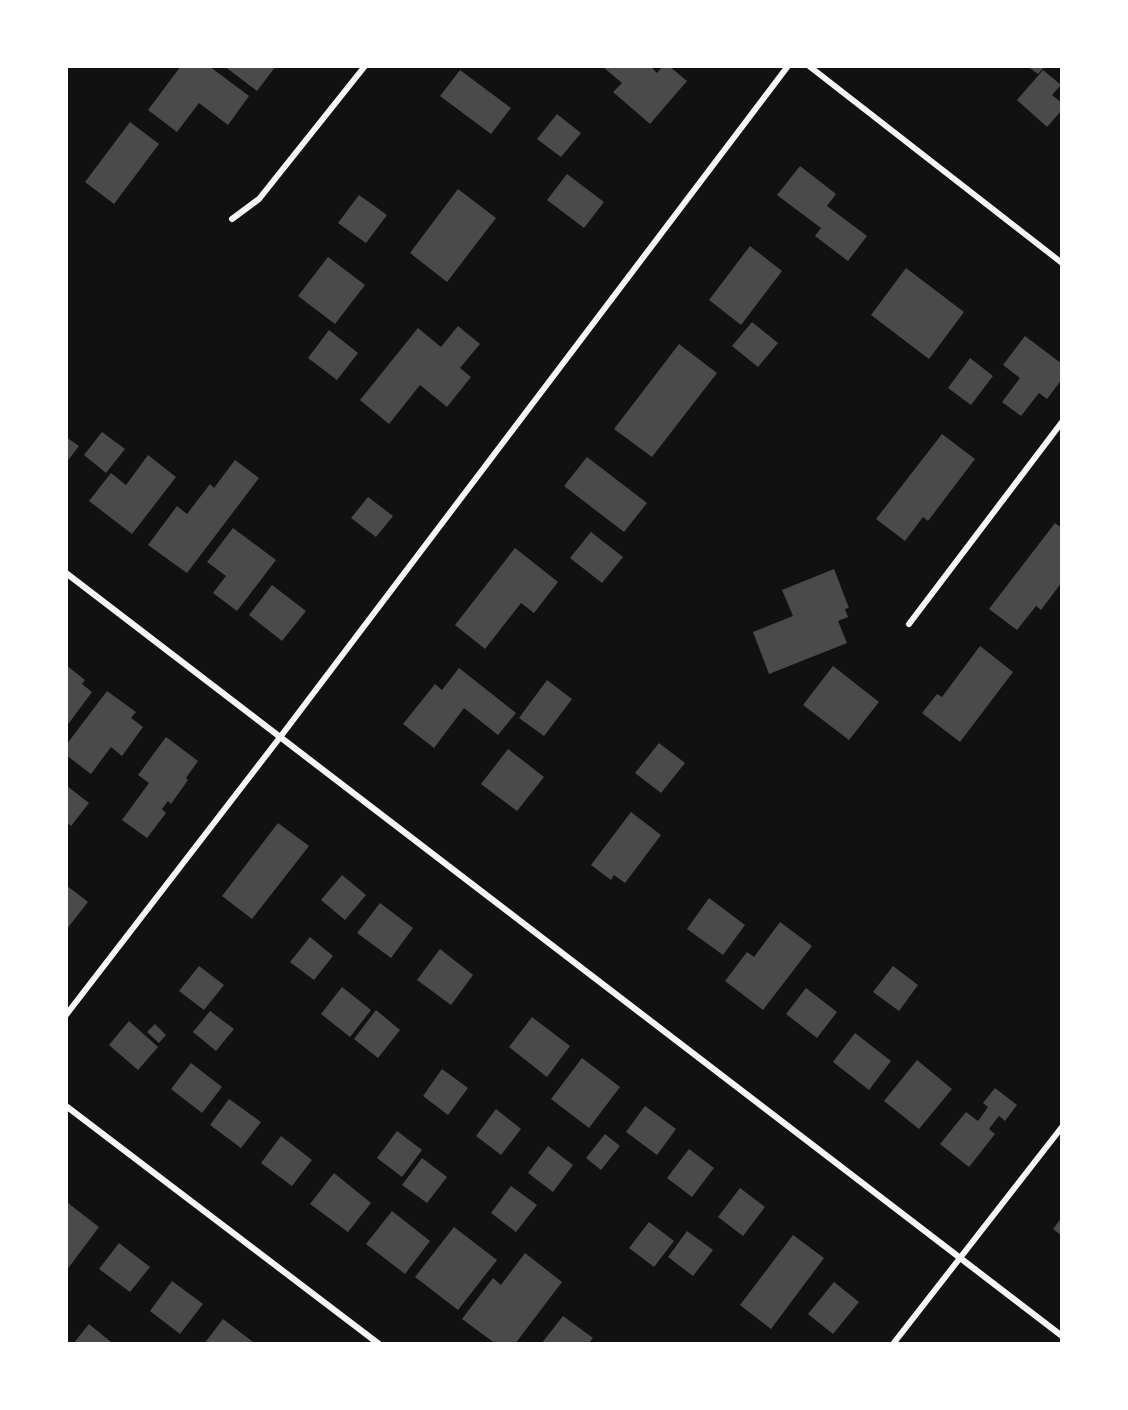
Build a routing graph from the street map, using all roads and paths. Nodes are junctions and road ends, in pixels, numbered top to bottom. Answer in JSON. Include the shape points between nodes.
{"nodes":[{"id":1,"x":365,"y":66,"type":"edge"},
{"id":2,"x":788,"y":66,"type":"edge"},
{"id":3,"x":809,"y":66,"type":"edge"},
{"id":4,"x":232,"y":219,"type":"dead end"},
{"id":5,"x":1062,"y":263,"type":"edge"},
{"id":6,"x":1062,"y":422,"type":"edge"},
{"id":7,"x":66,"y":573,"type":"edge"},
{"id":8,"x":909,"y":624,"type":"dead end"},
{"id":9,"x":281,"y":736,"type":"junction"},
{"id":10,"x":66,"y":1015,"type":"edge"},
{"id":11,"x":66,"y":1106,"type":"edge"},
{"id":12,"x":1062,"y":1127,"type":"edge"},
{"id":13,"x":959,"y":1257,"type":"junction"},
{"id":14,"x":1062,"y":1336,"type":"edge"},
{"id":15,"x":379,"y":1344,"type":"edge"},
{"id":16,"x":893,"y":1344,"type":"edge"}],
"edges":[{"from":1,"to":4,"type":"street","via":[[259,199]]},
{"from":2,"to":9,"type":"street"},
{"from":3,"to":5,"type":"street"},
{"from":6,"to":8,"type":"street"},
{"from":7,"to":9,"type":"street"},
{"from":9,"to":10,"type":"street"},
{"from":9,"to":13,"type":"street"},
{"from":11,"to":15,"type":"street"},
{"from":12,"to":13,"type":"street"},
{"from":13,"to":14,"type":"street"},
{"from":13,"to":16,"type":"street"}]}
